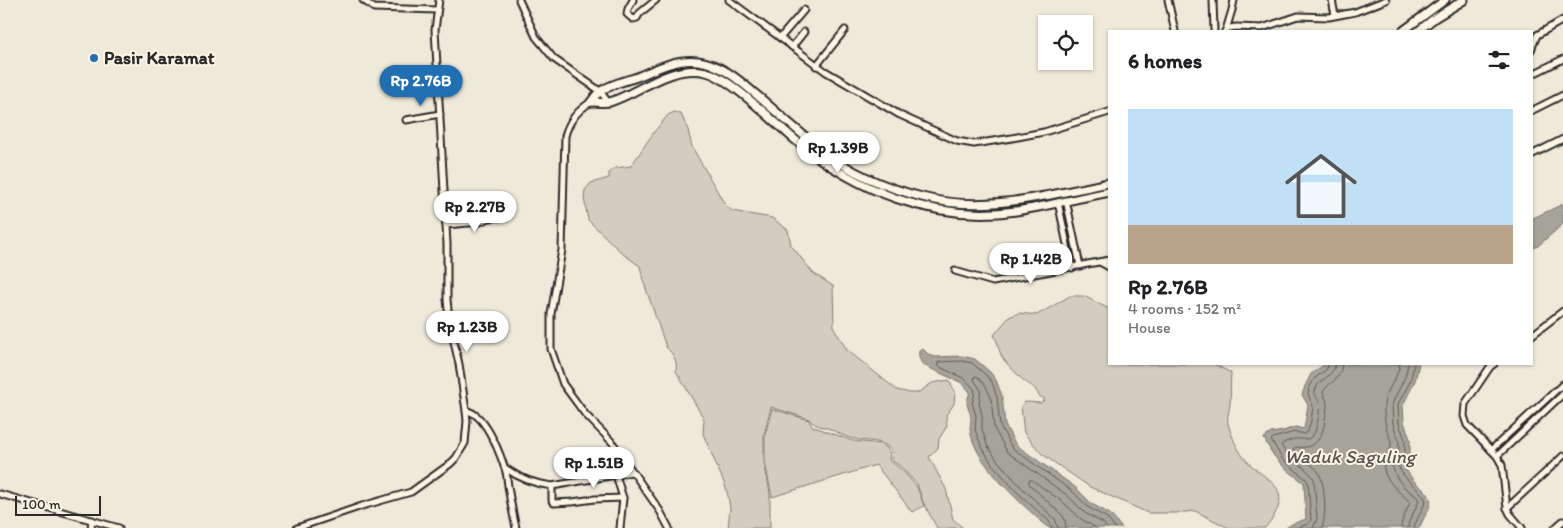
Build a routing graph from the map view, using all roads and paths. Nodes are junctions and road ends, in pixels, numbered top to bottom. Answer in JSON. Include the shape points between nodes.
{"nodes":[{"id":1,"x":363,"y":0,"type":"edge"},
{"id":2,"x":439,"y":0,"type":"edge"},
{"id":3,"x":519,"y":0,"type":"edge"},
{"id":4,"x":633,"y":0,"type":"edge"},
{"id":5,"x":656,"y":0,"type":"edge"},
{"id":6,"x":728,"y":0,"type":"edge"},
{"id":7,"x":1168,"y":0,"type":"edge"},
{"id":8,"x":1213,"y":0,"type":"edge"},
{"id":9,"x":1234,"y":0,"type":"edge"},
{"id":10,"x":1332,"y":0,"type":"edge"},
{"id":11,"x":1386,"y":0,"type":"edge"},
{"id":12,"x":1446,"y":0,"type":"edge"},
{"id":13,"x":1464,"y":0,"type":"edge"},
{"id":14,"x":436,"y":10,"type":"junction"},
{"id":15,"x":804,"y":10,"type":"dead end"},
{"id":16,"x":1335,"y":15,"type":"junction"},
{"id":17,"x":1563,"y":20,"type":"edge"},
{"id":18,"x":845,"y":30,"type":"dead end"},
{"id":19,"x":1175,"y":30,"type":"edge"},
{"id":20,"x":1214,"y":30,"type":"edge"},
{"id":21,"x":1226,"y":30,"type":"edge"},
{"id":22,"x":1228,"y":30,"type":"edge"},
{"id":23,"x":1404,"y":30,"type":"edge"},
{"id":24,"x":1419,"y":30,"type":"edge"},
{"id":25,"x":804,"y":32,"type":"dead end"},
{"id":26,"x":780,"y":38,"type":"junction"},
{"id":27,"x":1533,"y":44,"type":"edge"},
{"id":28,"x":792,"y":47,"type":"junction"},
{"id":29,"x":1563,"y":59,"type":"edge"},
{"id":30,"x":816,"y":66,"type":"junction"},
{"id":31,"x":1533,"y":73,"type":"edge"},
{"id":32,"x":600,"y":91,"type":"junction"},
{"id":33,"x":1563,"y":95,"type":"edge"},
{"id":34,"x":591,"y":102,"type":"junction"},
{"id":35,"x":608,"y":102,"type":"junction"},
{"id":36,"x":1533,"y":110,"type":"edge"},
{"id":37,"x":1108,"y":112,"type":"edge"},
{"id":38,"x":440,"y":114,"type":"junction"},
{"id":39,"x":406,"y":120,"type":"dead end"},
{"id":40,"x":805,"y":136,"type":"junction"},
{"id":41,"x":1563,"y":139,"type":"edge"},
{"id":42,"x":798,"y":142,"type":"junction"},
{"id":43,"x":1533,"y":154,"type":"edge"},
{"id":44,"x":1108,"y":183,"type":"edge"},
{"id":45,"x":1108,"y":192,"type":"edge"},
{"id":46,"x":1062,"y":201,"type":"junction"},
{"id":47,"x":500,"y":217,"type":"dead end"},
{"id":48,"x":446,"y":225,"type":"junction"},
{"id":49,"x":1108,"y":260,"type":"edge"},
{"id":50,"x":1099,"y":262,"type":"junction"},
{"id":51,"x":1080,"y":266,"type":"junction"},
{"id":52,"x":1108,"y":266,"type":"edge"},
{"id":53,"x":1072,"y":268,"type":"junction"},
{"id":54,"x":955,"y":271,"type":"dead end"},
{"id":55,"x":1563,"y":311,"type":"edge"},
{"id":56,"x":1533,"y":334,"type":"edge"},
{"id":57,"x":1493,"y":365,"type":"edge"},
{"id":58,"x":1563,"y":384,"type":"edge"},
{"id":59,"x":1563,"y":394,"type":"edge"},
{"id":60,"x":466,"y":411,"type":"junction"},
{"id":61,"x":1491,"y":450,"type":"junction"},
{"id":62,"x":1497,"y":456,"type":"junction"},
{"id":63,"x":1563,"y":456,"type":"edge"},
{"id":64,"x":505,"y":468,"type":"junction"},
{"id":65,"x":632,"y":472,"type":"junction"},
{"id":66,"x":616,"y":475,"type":"junction"},
{"id":67,"x":552,"y":486,"type":"junction"},
{"id":68,"x":0,"y":494,"type":"edge"},
{"id":69,"x":623,"y":498,"type":"junction"},
{"id":70,"x":1507,"y":508,"type":"junction"},
{"id":71,"x":92,"y":520,"type":"junction"},
{"id":72,"x":1563,"y":521,"type":"edge"},
{"id":73,"x":91,"y":528,"type":"edge"},
{"id":74,"x":119,"y":528,"type":"edge"},
{"id":75,"x":297,"y":528,"type":"edge"},
{"id":76,"x":516,"y":528,"type":"edge"},
{"id":77,"x":620,"y":528,"type":"edge"},
{"id":78,"x":669,"y":528,"type":"edge"},
{"id":79,"x":1522,"y":528,"type":"edge"},
{"id":80,"x":1555,"y":528,"type":"edge"}],
"edges":[{"from":1,"to":14,"type":"street","via":[[374,8]]},
{"from":2,"to":14,"type":"street"},
{"from":3,"to":32,"type":"street","via":[[536,37],[554,59]]},
{"from":4,"to":5,"type":"street","via":[[627,14],[633,19]]},
{"from":6,"to":26,"type":"street"},
{"from":7,"to":19,"type":"street"},
{"from":8,"to":20,"type":"street"},
{"from":9,"to":21,"type":"street"},
{"from":10,"to":16,"type":"street"},
{"from":11,"to":16,"type":"street","via":[[1355,12]]},
{"from":12,"to":23,"type":"main road"},
{"from":13,"to":24,"type":"main road"},
{"from":14,"to":38,"type":"street"},
{"from":15,"to":26,"type":"street"},
{"from":16,"to":22,"type":"street","via":[[1325,18],[1298,16],[1262,28],[1236,27]]},
{"from":17,"to":27,"type":"street","via":[[1536,35]]},
{"from":18,"to":30,"type":"street"},
{"from":25,"to":28,"type":"street"},
{"from":26,"to":28,"type":"street"},
{"from":28,"to":30,"type":"street"},
{"from":29,"to":31,"type":"street"},
{"from":30,"to":37,"type":"street","via":[[900,115],[964,143],[984,143],[1044,132]]},
{"from":32,"to":34,"type":"main road"},
{"from":32,"to":35,"type":"street"},
{"from":32,"to":40,"type":"main road","via":[[668,64],[684,61],[713,64],[732,75]]},
{"from":33,"to":36,"type":"street"},
{"from":34,"to":35,"type":"main road"},
{"from":34,"to":65,"type":"street","via":[[567,126],[562,250],[551,314],[551,350],[563,384],[585,414],[612,442]]},
{"from":35,"to":42,"type":"main road","via":[[677,72],[707,72],[735,88]]},
{"from":38,"to":39,"type":"street"},
{"from":38,"to":48,"type":"street"},
{"from":40,"to":42,"type":"main road"},
{"from":40,"to":44,"type":"main road","via":[[835,160],[872,180],[915,196],[944,202],[1007,203]]},
{"from":41,"to":43,"type":"street"},
{"from":42,"to":46,"type":"main road","via":[[838,172],[864,186],[936,210],[988,214]]},
{"from":45,"to":46,"type":"main road"},
{"from":46,"to":51,"type":"street"},
{"from":46,"to":53,"type":"street"},
{"from":47,"to":48,"type":"street"},
{"from":48,"to":60,"type":"street","via":[[449,320]]},
{"from":49,"to":50,"type":"street"},
{"from":50,"to":51,"type":"street"},
{"from":50,"to":52,"type":"street"},
{"from":51,"to":53,"type":"street"},
{"from":53,"to":54,"type":"street","via":[[993,282]]},
{"from":55,"to":56,"type":"street"},
{"from":57,"to":61,"type":"street","via":[[1465,404],[1464,416],[1467,425]]},
{"from":58,"to":61,"type":"street"},
{"from":59,"to":62,"type":"street"},
{"from":60,"to":64,"type":"street","via":[[471,411],[483,422]]},
{"from":60,"to":75,"type":"street","via":[[465,443],[461,450],[450,464],[417,488],[404,495]]},
{"from":61,"to":62,"type":"street"},
{"from":62,"to":70,"type":"street","via":[[1503,471]]},
{"from":63,"to":70,"type":"street"},
{"from":64,"to":67,"type":"street","via":[[528,481]]},
{"from":64,"to":76,"type":"street"},
{"from":65,"to":66,"type":"street"},
{"from":65,"to":78,"type":"street"},
{"from":66,"to":67,"type":"street"},
{"from":66,"to":69,"type":"street"},
{"from":67,"to":69,"type":"street","via":[[552,501],[555,503]]},
{"from":68,"to":71,"type":"street"},
{"from":69,"to":77,"type":"street"},
{"from":70,"to":79,"type":"street"},
{"from":71,"to":73,"type":"street"},
{"from":71,"to":74,"type":"street"},
{"from":72,"to":80,"type":"street"}]}
